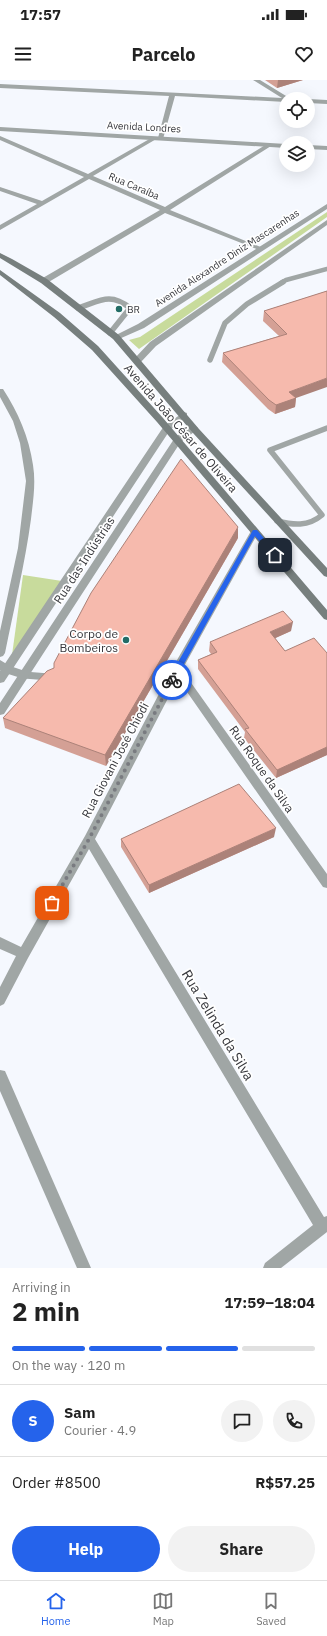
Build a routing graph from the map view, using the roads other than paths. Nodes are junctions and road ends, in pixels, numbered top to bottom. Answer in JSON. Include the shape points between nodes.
{"nodes":[{"id":1,"x":256,"y":80,"type":"edge"},
{"id":2,"x":0,"y":86,"type":"edge"},
{"id":3,"x":172,"y":95,"type":"junction"},
{"id":4,"x":279,"y":95,"type":"edge"},
{"id":5,"x":279,"y":100,"type":"edge"},
{"id":6,"x":315,"y":101,"type":"edge"},
{"id":7,"x":327,"y":102,"type":"edge"},
{"id":8,"x":0,"y":129,"type":"edge"},
{"id":9,"x":0,"y":138,"type":"edge"},
{"id":10,"x":158,"y":138,"type":"junction"},
{"id":11,"x":269,"y":145,"type":"junction"},
{"id":12,"x":279,"y":146,"type":"edge"},
{"id":13,"x":315,"y":147,"type":"edge"},
{"id":14,"x":327,"y":148,"type":"edge"},
{"id":15,"x":88,"y":177,"type":"junction"},
{"id":16,"x":0,"y":189,"type":"edge"},
{"id":17,"x":42,"y":203,"type":"junction"},
{"id":18,"x":327,"y":206,"type":"edge"},
{"id":19,"x":165,"y":210,"type":"junction"},
{"id":20,"x":327,"y":222,"type":"edge"},
{"id":21,"x":0,"y":228,"type":"edge"},
{"id":22,"x":261,"y":249,"type":"junction"},
{"id":23,"x":0,"y":255,"type":"edge"},
{"id":24,"x":327,"y":269,"type":"edge"},
{"id":25,"x":0,"y":272,"type":"edge"},
{"id":26,"x":44,"y":281,"type":"junction"},
{"id":27,"x":78,"y":308,"type":"junction"},
{"id":28,"x":113,"y":335,"type":"junction"},
{"id":29,"x":210,"y":360,"type":"dead end"},
{"id":30,"x":137,"y":361,"type":"junction"},
{"id":31,"x":0,"y":391,"type":"edge"},
{"id":32,"x":184,"y":416,"type":"junction"},
{"id":33,"x":167,"y":428,"type":"junction"},
{"id":34,"x":194,"y":428,"type":"junction"},
{"id":35,"x":327,"y":428,"type":"edge"},
{"id":36,"x":178,"y":441,"type":"junction"},
{"id":37,"x":277,"y":521,"type":"junction"},
{"id":38,"x":255,"y":531,"type":"junction"},
{"id":39,"x":327,"y":574,"type":"edge"},
{"id":40,"x":327,"y":616,"type":"edge"},
{"id":41,"x":0,"y":653,"type":"edge"},
{"id":42,"x":3,"y":667,"type":"edge"},
{"id":43,"x":177,"y":670,"type":"junction"},
{"id":44,"x":24,"y":675,"type":"junction"},
{"id":45,"x":52,"y":677,"type":"edge"},
{"id":46,"x":0,"y":679,"type":"edge"},
{"id":47,"x":0,"y":711,"type":"edge"},
{"id":48,"x":89,"y":839,"type":"junction"},
{"id":49,"x":327,"y":883,"type":"edge"},
{"id":50,"x":0,"y":943,"type":"edge"},
{"id":51,"x":24,"y":954,"type":"junction"},
{"id":52,"x":0,"y":1000,"type":"edge"},
{"id":53,"x":0,"y":1076,"type":"edge"},
{"id":54,"x":324,"y":1225,"type":"edge"},
{"id":55,"x":84,"y":1268,"type":"edge"},
{"id":56,"x":270,"y":1268,"type":"edge"}],
"edges":[{"from":1,"to":4,"type":"street"},
{"from":2,"to":3,"type":"street"},
{"from":3,"to":5,"type":"street"},
{"from":3,"to":10,"type":"street"},
{"from":6,"to":7,"type":"street"},
{"from":8,"to":10,"type":"street","name":"Avenida Londres"},
{"from":9,"to":15,"type":"street","name":"Rua Caraíba"},
{"from":10,"to":11,"type":"street","name":"Avenida Londres"},
{"from":10,"to":15,"type":"street"},
{"from":11,"to":12,"type":"street","name":"Avenida Londres"},
{"from":11,"to":19,"type":"street"},
{"from":13,"to":14,"type":"street"},
{"from":15,"to":17,"type":"street"},
{"from":15,"to":19,"type":"street","name":"Rua Caraíba"},
{"from":16,"to":17,"type":"street"},
{"from":17,"to":21,"type":"street"},
{"from":18,"to":22,"type":"street","name":"Avenida Alexandre Diniz Mascarenhas"},
{"from":19,"to":22,"type":"street","name":"Rua Caraíba"},
{"from":19,"to":26,"type":"street"},
{"from":20,"to":30,"type":"street","via":[[153,344]]},
{"from":22,"to":28,"type":"street","name":"Avenida Alexandre Diniz Mascarenhas","via":[[141,326]]},
{"from":23,"to":26,"type":"main road","name":"Avenida João César de Oliveira"},
{"from":24,"to":29,"type":"lane","via":[[286,280],[247,304],[225,323]]},
{"from":25,"to":33,"type":"main road","name":"Avenida João César de Oliveira","via":[[57,315],[95,348]]},
{"from":26,"to":27,"type":"main road","name":"Avenida João César de Oliveira"},
{"from":27,"to":28,"type":"main road","name":"Avenida João César de Oliveira"},
{"from":27,"to":28,"type":"lane","via":[[116,299],[124,303],[130,308]]},
{"from":28,"to":30,"type":"main road","name":"Avenida João César de Oliveira"},
{"from":30,"to":32,"type":"main road","name":"Avenida João César de Oliveira"},
{"from":31,"to":41,"type":"street","via":[[24,437],[31,478],[24,539]]},
{"from":32,"to":33,"type":"street","name":"Rua das Indústrias"},
{"from":32,"to":34,"type":"main road","name":"Avenida João César de Oliveira"},
{"from":33,"to":36,"type":"main road","name":"Avenida João César de Oliveira"},
{"from":33,"to":42,"type":"street","name":"Rua das Indústrias"},
{"from":34,"to":36,"type":"street","name":"Rua das Indústrias"},
{"from":34,"to":37,"type":"main road","name":"Avenida João César de Oliveira"},
{"from":35,"to":37,"type":"lane","via":[[270,450],[322,515],[308,524]]},
{"from":36,"to":38,"type":"main road","name":"Avenida João César de Oliveira"},
{"from":36,"to":44,"type":"street","name":"Rua das Indústrias"},
{"from":37,"to":39,"type":"main road","name":"Avenida João César de Oliveira"},
{"from":38,"to":40,"type":"main road","name":"Avenida João César de Oliveira"},
{"from":38,"to":43,"type":"street","name":"Rua Giovani José Chiodi"},
{"from":42,"to":44,"type":"street"},
{"from":42,"to":46,"type":"street","name":"Rua das Indústrias"},
{"from":43,"to":48,"type":"street","name":"Rua Giovani José Chiodi"},
{"from":43,"to":49,"type":"street","name":"Rua Roque da Silva"},
{"from":44,"to":45,"type":"lane"},
{"from":44,"to":47,"type":"street","name":"Rua das Indústrias"},
{"from":48,"to":51,"type":"street","name":"Rua Giovani José Chiodi"},
{"from":48,"to":54,"type":"street","name":"Rua Zelinda da Silva"},
{"from":50,"to":51,"type":"street"},
{"from":51,"to":52,"type":"street","name":"Rua Giovani José Chiodi"},
{"from":53,"to":55,"type":"street"},
{"from":54,"to":56,"type":"street"}]}
